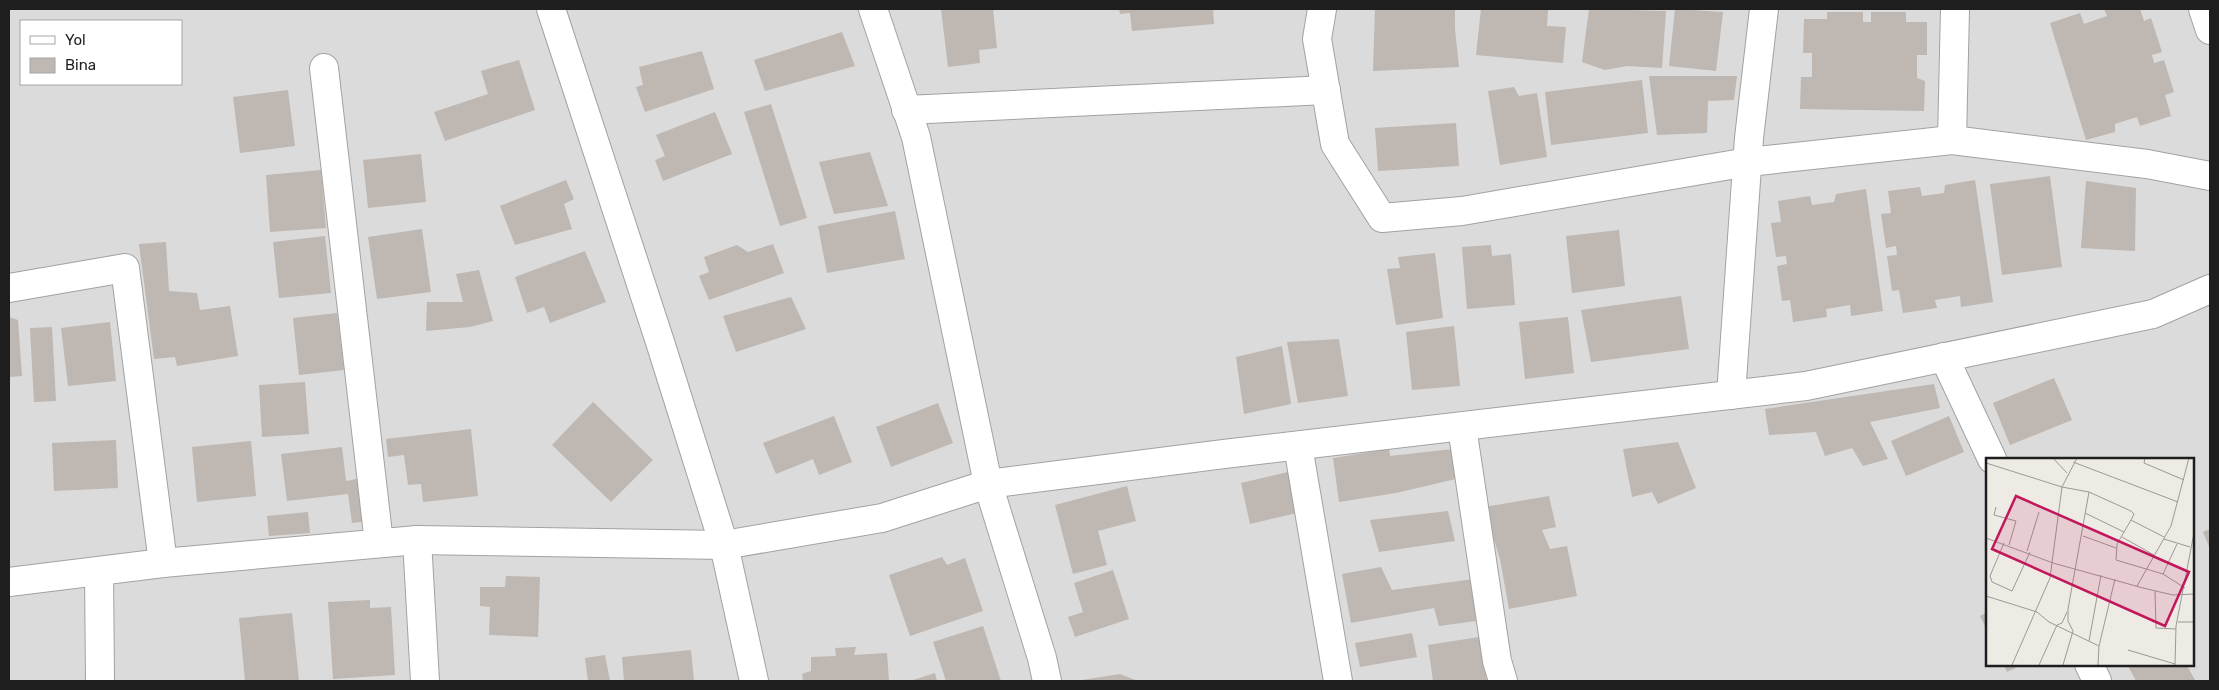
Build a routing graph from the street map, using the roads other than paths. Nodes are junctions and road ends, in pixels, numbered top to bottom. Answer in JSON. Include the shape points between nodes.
{"nodes":[{"id":1,"x":551,"y":9,"type":"edge"},
{"id":2,"x":873,"y":9,"type":"edge"},
{"id":3,"x":1322,"y":9,"type":"edge"},
{"id":4,"x":1764,"y":9,"type":"edge"},
{"id":5,"x":1954,"y":9,"type":"edge"},
{"id":6,"x":2203,"y":9,"type":"edge"},
{"id":7,"x":2210,"y":30,"type":"edge"},
{"id":8,"x":324,"y":68,"type":"dead end"},
{"id":9,"x":1326,"y":90,"type":"junction"},
{"id":10,"x":906,"y":110,"type":"junction"},
{"id":11,"x":1952,"y":140,"type":"junction"},
{"id":12,"x":1748,"y":162,"type":"junction"},
{"id":13,"x":2210,"y":176,"type":"edge"},
{"id":14,"x":9,"y":288,"type":"edge"},
{"id":15,"x":2210,"y":289,"type":"edge"},
{"id":16,"x":1944,"y":357,"type":"junction"},
{"id":17,"x":1731,"y":395,"type":"junction"},
{"id":18,"x":1462,"y":427,"type":"junction"},
{"id":19,"x":1298,"y":446,"type":"junction"},
{"id":20,"x":1992,"y":458,"type":"edge"},
{"id":21,"x":988,"y":484,"type":"junction"},
{"id":22,"x":418,"y":540,"type":"junction"},
{"id":23,"x":379,"y":543,"type":"junction"},
{"id":24,"x":724,"y":545,"type":"junction"},
{"id":25,"x":163,"y":563,"type":"junction"},
{"id":26,"x":99,"y":571,"type":"junction"},
{"id":27,"x":9,"y":582,"type":"edge"},
{"id":28,"x":2089,"y":665,"type":"edge"},
{"id":29,"x":100,"y":681,"type":"edge"},
{"id":30,"x":426,"y":681,"type":"edge"},
{"id":31,"x":754,"y":681,"type":"edge"},
{"id":32,"x":1047,"y":681,"type":"edge"},
{"id":33,"x":1338,"y":681,"type":"edge"},
{"id":34,"x":1503,"y":681,"type":"edge"},
{"id":35,"x":2097,"y":681,"type":"edge"}],
"edges":[{"from":1,"to":24,"type":"street"},
{"from":2,"to":10,"type":"street"},
{"from":3,"to":9,"type":"street","via":[[1317,39]]},
{"from":4,"to":12,"type":"street"},
{"from":5,"to":11,"type":"street"},
{"from":6,"to":7,"type":"street"},
{"from":8,"to":23,"type":"street"},
{"from":9,"to":10,"type":"street"},
{"from":9,"to":12,"type":"street","via":[[1335,144],[1382,218],[1462,211]]},
{"from":10,"to":21,"type":"street","via":[[916,137]]},
{"from":11,"to":12,"type":"street"},
{"from":11,"to":13,"type":"street","via":[[2147,164]]},
{"from":12,"to":17,"type":"street"},
{"from":14,"to":25,"type":"street","via":[[125,268]]},
{"from":15,"to":16,"type":"street","via":[[2153,314]]},
{"from":16,"to":17,"type":"street","via":[[1806,386]]},
{"from":16,"to":20,"type":"street"},
{"from":17,"to":18,"type":"street"},
{"from":18,"to":19,"type":"street"},
{"from":18,"to":34,"type":"street","via":[[1497,660]]},
{"from":19,"to":21,"type":"street"},
{"from":19,"to":33,"type":"street"},
{"from":21,"to":24,"type":"street","via":[[882,518]]},
{"from":21,"to":32,"type":"street"},
{"from":22,"to":23,"type":"street"},
{"from":22,"to":24,"type":"street"},
{"from":22,"to":30,"type":"street"},
{"from":23,"to":25,"type":"street"},
{"from":24,"to":31,"type":"street"},
{"from":25,"to":26,"type":"street"},
{"from":26,"to":27,"type":"street"},
{"from":26,"to":29,"type":"street"},
{"from":28,"to":35,"type":"street"}]}
